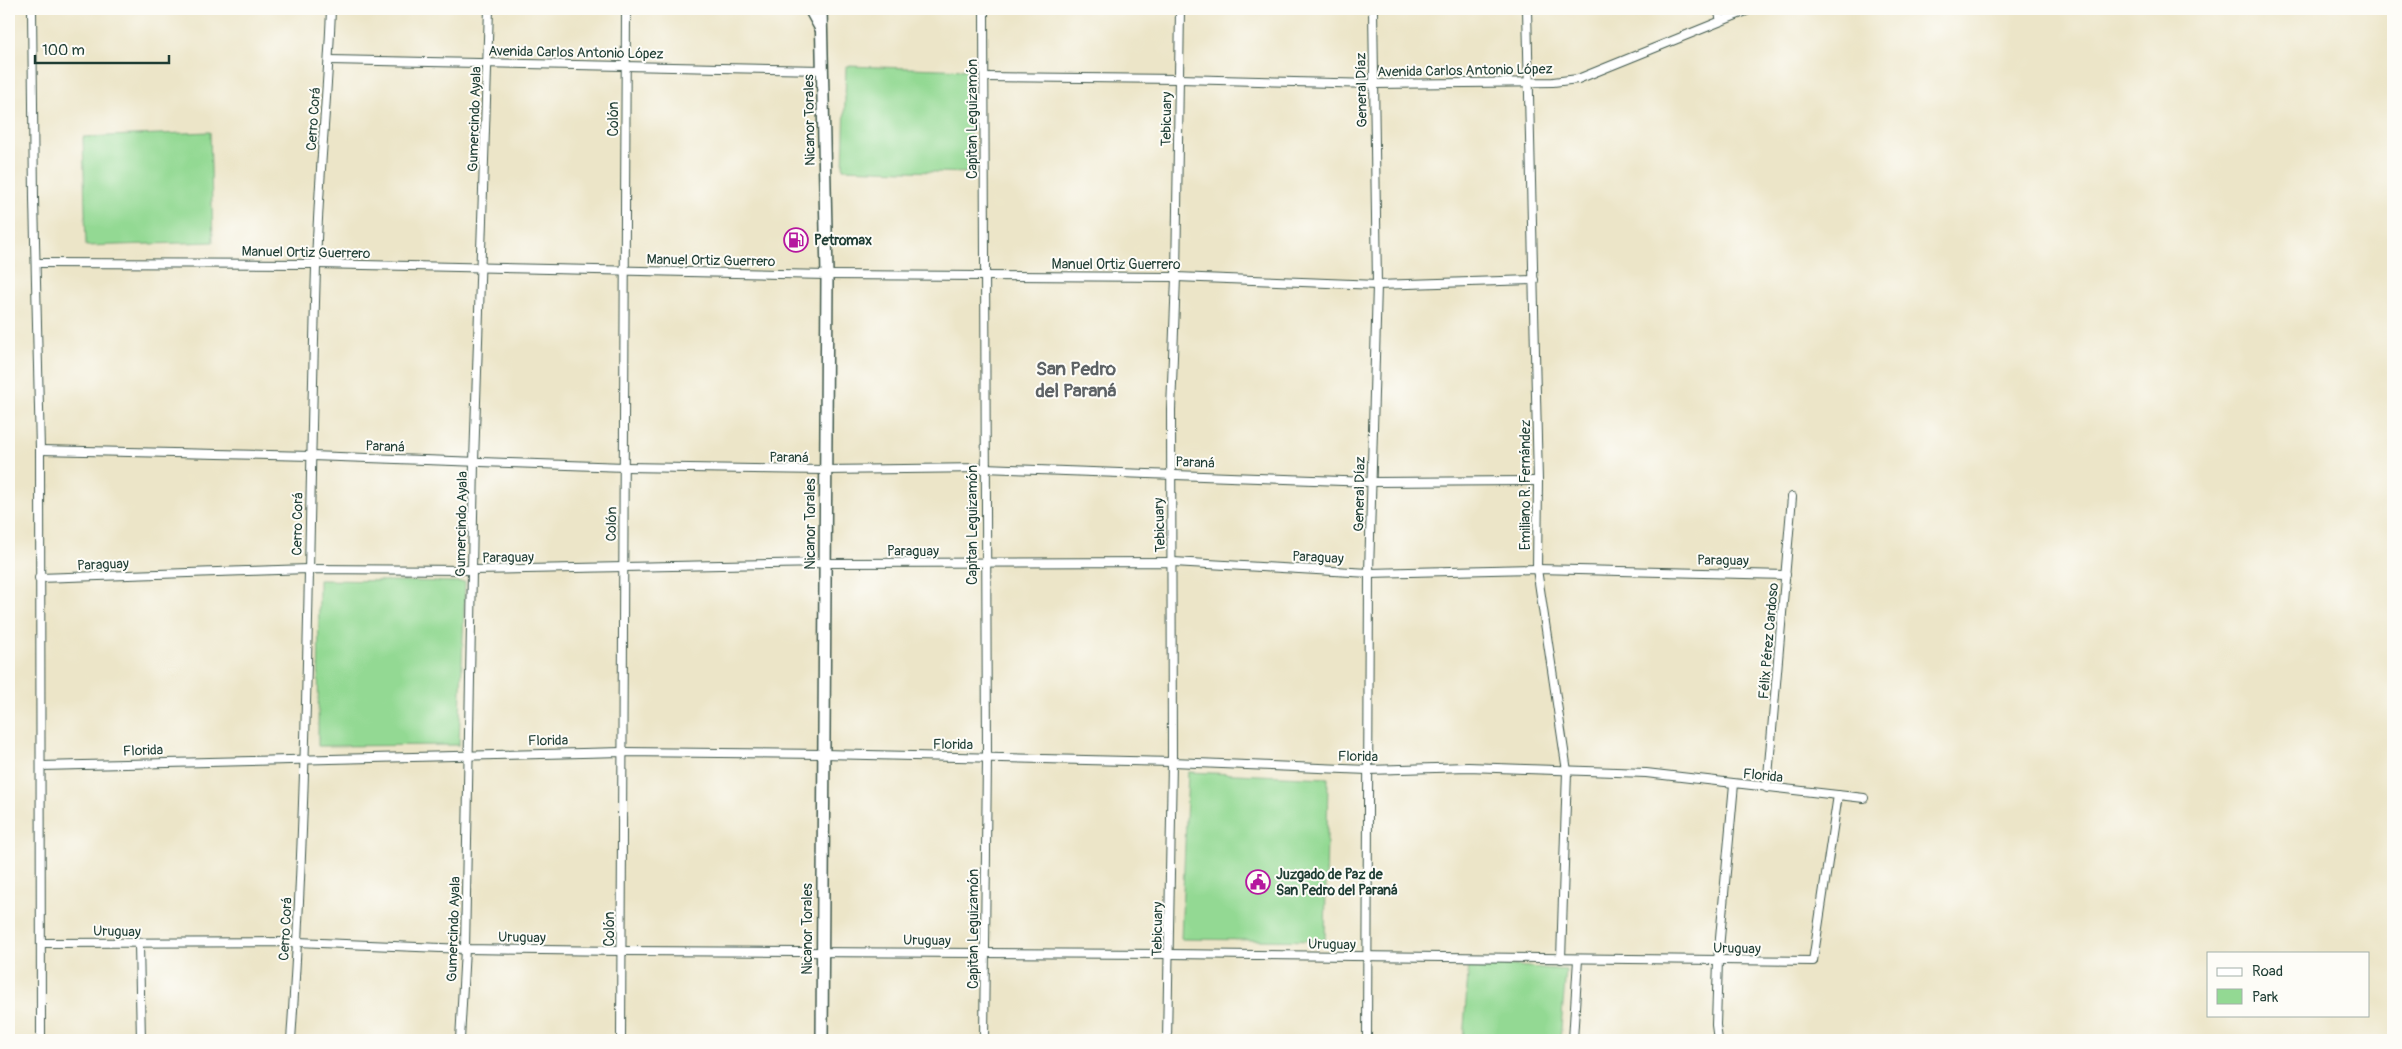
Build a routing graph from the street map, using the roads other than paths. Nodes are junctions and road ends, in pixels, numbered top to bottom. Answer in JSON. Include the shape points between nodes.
{"nodes":[{"id":1,"x":32,"y":9,"type":"edge"},
{"id":2,"x":331,"y":9,"type":"edge"},
{"id":3,"x":489,"y":9,"type":"edge"},
{"id":4,"x":626,"y":9,"type":"edge"},
{"id":5,"x":810,"y":9,"type":"edge"},
{"id":6,"x":821,"y":9,"type":"edge"},
{"id":7,"x":984,"y":9,"type":"edge"},
{"id":8,"x":1180,"y":9,"type":"edge"},
{"id":9,"x":1373,"y":9,"type":"edge"},
{"id":10,"x":1527,"y":9,"type":"edge"},
{"id":11,"x":1718,"y":9,"type":"edge"},
{"id":12,"x":1751,"y":9,"type":"edge"},
{"id":13,"x":1721,"y":21,"type":"junction"},
{"id":14,"x":822,"y":32,"type":"junction"},
{"id":15,"x":329,"y":60,"type":"junction"},
{"id":16,"x":489,"y":63,"type":"junction"},
{"id":17,"x":626,"y":66,"type":"junction"},
{"id":18,"x":823,"y":70,"type":"junction"},
{"id":19,"x":985,"y":77,"type":"junction"},
{"id":20,"x":1179,"y":78,"type":"junction"},
{"id":21,"x":1528,"y":82,"type":"junction"},
{"id":22,"x":1374,"y":84,"type":"junction"},
{"id":23,"x":37,"y":263,"type":"junction"},
{"id":24,"x":316,"y":264,"type":"junction"},
{"id":25,"x":481,"y":268,"type":"junction"},
{"id":26,"x":624,"y":271,"type":"junction"},
{"id":27,"x":827,"y":275,"type":"junction"},
{"id":28,"x":984,"y":276,"type":"junction"},
{"id":29,"x":1176,"y":277,"type":"junction"},
{"id":30,"x":1534,"y":280,"type":"junction"},
{"id":31,"x":1377,"y":285,"type":"junction"},
{"id":32,"x":40,"y":450,"type":"junction"},
{"id":33,"x":311,"y":456,"type":"junction"},
{"id":34,"x":474,"y":462,"type":"junction"},
{"id":35,"x":625,"y":467,"type":"junction"},
{"id":36,"x":984,"y":468,"type":"junction"},
{"id":37,"x":825,"y":470,"type":"junction"},
{"id":38,"x":1170,"y":473,"type":"junction"},
{"id":39,"x":1538,"y":481,"type":"junction"},
{"id":40,"x":1371,"y":482,"type":"junction"},
{"id":41,"x":1792,"y":497,"type":"dead end"},
{"id":42,"x":1173,"y":562,"type":"junction"},
{"id":43,"x":825,"y":563,"type":"junction"},
{"id":44,"x":984,"y":564,"type":"junction"},
{"id":45,"x":622,"y":568,"type":"junction"},
{"id":46,"x":308,"y":569,"type":"junction"},
{"id":47,"x":1537,"y":569,"type":"junction"},
{"id":48,"x":472,"y":570,"type":"junction"},
{"id":49,"x":1369,"y":573,"type":"junction"},
{"id":50,"x":1786,"y":574,"type":"junction"},
{"id":51,"x":39,"y":578,"type":"junction"},
{"id":52,"x":622,"y":752,"type":"junction"},
{"id":53,"x":469,"y":754,"type":"junction"},
{"id":54,"x":823,"y":754,"type":"junction"},
{"id":55,"x":987,"y":757,"type":"junction"},
{"id":56,"x":305,"y":758,"type":"junction"},
{"id":57,"x":1172,"y":762,"type":"junction"},
{"id":58,"x":40,"y":766,"type":"junction"},
{"id":59,"x":1368,"y":770,"type":"junction"},
{"id":60,"x":1567,"y":771,"type":"junction"},
{"id":61,"x":1734,"y":784,"type":"junction"},
{"id":62,"x":1767,"y":788,"type":"junction"},
{"id":63,"x":1838,"y":795,"type":"junction"},
{"id":64,"x":1864,"y":798,"type":"dead end"},
{"id":65,"x":298,"y":942,"type":"junction"},
{"id":66,"x":40,"y":943,"type":"junction"},
{"id":67,"x":139,"y":944,"type":"junction"},
{"id":68,"x":466,"y":949,"type":"junction"},
{"id":69,"x":622,"y":951,"type":"junction"},
{"id":70,"x":822,"y":951,"type":"junction"},
{"id":71,"x":986,"y":953,"type":"junction"},
{"id":72,"x":1169,"y":954,"type":"junction"},
{"id":73,"x":1368,"y":957,"type":"junction"},
{"id":74,"x":1561,"y":959,"type":"junction"},
{"id":75,"x":1578,"y":959,"type":"junction"},
{"id":76,"x":1718,"y":960,"type":"junction"},
{"id":77,"x":41,"y":1040,"type":"edge"},
{"id":78,"x":141,"y":1040,"type":"edge"},
{"id":79,"x":290,"y":1040,"type":"edge"},
{"id":80,"x":460,"y":1040,"type":"edge"},
{"id":81,"x":621,"y":1040,"type":"edge"},
{"id":82,"x":822,"y":1040,"type":"edge"},
{"id":83,"x":984,"y":1040,"type":"edge"},
{"id":84,"x":1167,"y":1040,"type":"edge"},
{"id":85,"x":1367,"y":1040,"type":"edge"},
{"id":86,"x":1573,"y":1040,"type":"edge"},
{"id":87,"x":1718,"y":1040,"type":"edge"}],
"edges":[{"from":1,"to":23,"type":"street"},
{"from":2,"to":15,"type":"street","name":"Cerro Corá"},
{"from":3,"to":16,"type":"street","name":"Gumercindo Ayala"},
{"from":4,"to":17,"type":"street","name":"Colón"},
{"from":5,"to":14,"type":"street"},
{"from":6,"to":14,"type":"street","name":"Nicanor Torales"},
{"from":7,"to":19,"type":"street","name":"Capitan Leguizamón"},
{"from":8,"to":20,"type":"street","name":"Tebicuary"},
{"from":9,"to":22,"type":"street","name":"General Díaz"},
{"from":10,"to":21,"type":"street","name":"Emiliano R. Fernández"},
{"from":11,"to":13,"type":"street"},
{"from":12,"to":13,"type":"street","name":"Avenida Carlos Antonio López"},
{"from":13,"to":21,"type":"street","name":"Avenida Carlos Antonio López","via":[[1578,79]]},
{"from":14,"to":18,"type":"street","name":"Nicanor Torales"},
{"from":15,"to":16,"type":"street","name":"Avenida Carlos Antonio López"},
{"from":15,"to":24,"type":"street","name":"Cerro Corá"},
{"from":16,"to":17,"type":"street","name":"Avenida Carlos Antonio López"},
{"from":16,"to":25,"type":"street","name":"Gumercindo Ayala"},
{"from":17,"to":18,"type":"street","name":"Avenida Carlos Antonio López"},
{"from":17,"to":26,"type":"street","name":"Colón"},
{"from":18,"to":27,"type":"street","name":"Nicanor Torales"},
{"from":19,"to":20,"type":"street","name":"Avenida Carlos Antonio López"},
{"from":19,"to":28,"type":"street","name":"Capitan Leguizamón"},
{"from":20,"to":22,"type":"street","name":"Avenida Carlos Antonio López"},
{"from":20,"to":29,"type":"street","name":"Tebicuary"},
{"from":21,"to":22,"type":"street","name":"Avenida Carlos Antonio López"},
{"from":21,"to":30,"type":"street","name":"Emiliano R. Fernández"},
{"from":22,"to":31,"type":"street","name":"General Díaz"},
{"from":23,"to":24,"type":"street","name":"Manuel Ortiz Guerrero"},
{"from":23,"to":32,"type":"street"},
{"from":24,"to":25,"type":"street","name":"Manuel Ortiz Guerrero"},
{"from":24,"to":33,"type":"street","name":"Cerro Corá"},
{"from":25,"to":26,"type":"street","name":"Manuel Ortiz Guerrero"},
{"from":25,"to":34,"type":"street","name":"Gumercindo Ayala"},
{"from":26,"to":27,"type":"street","name":"Manuel Ortiz Guerrero"},
{"from":26,"to":35,"type":"street","name":"Colón"},
{"from":27,"to":28,"type":"street","name":"Manuel Ortiz Guerrero"},
{"from":27,"to":37,"type":"street","name":"Nicanor Torales"},
{"from":28,"to":29,"type":"street","name":"Manuel Ortiz Guerrero"},
{"from":28,"to":36,"type":"street","name":"Capitan Leguizamón"},
{"from":29,"to":31,"type":"street","name":"Manuel Ortiz Guerrero"},
{"from":29,"to":38,"type":"street","name":"Tebicuary"},
{"from":30,"to":31,"type":"street","name":"Manuel Ortiz Guerrero"},
{"from":30,"to":39,"type":"street","name":"Emiliano R. Fernández"},
{"from":31,"to":40,"type":"street","name":"General Díaz"},
{"from":32,"to":33,"type":"street","name":"Paraná"},
{"from":32,"to":51,"type":"street"},
{"from":33,"to":34,"type":"street","name":"Paraná"},
{"from":33,"to":46,"type":"street","name":"Cerro Corá"},
{"from":34,"to":35,"type":"street","name":"Paraná"},
{"from":34,"to":48,"type":"street","name":"Gumercindo Ayala"},
{"from":35,"to":37,"type":"street","name":"Paraná"},
{"from":35,"to":45,"type":"street","name":"Colón"},
{"from":36,"to":37,"type":"street","name":"Paraná"},
{"from":36,"to":38,"type":"street","name":"Paraná"},
{"from":36,"to":44,"type":"street","name":"Capitan Leguizamón"},
{"from":37,"to":43,"type":"street","name":"Nicanor Torales"},
{"from":38,"to":40,"type":"street","name":"Paraná"},
{"from":38,"to":42,"type":"street","name":"Tebicuary"},
{"from":39,"to":40,"type":"street","name":"Paraná"},
{"from":39,"to":47,"type":"street","name":"Emiliano R. Fernández"},
{"from":40,"to":49,"type":"street","name":"General Díaz"},
{"from":41,"to":50,"type":"street","name":"Félix Pérez Cardoso"},
{"from":42,"to":44,"type":"street","name":"Paraguay"},
{"from":42,"to":49,"type":"street","name":"Paraguay"},
{"from":42,"to":57,"type":"street","name":"Tebicuary"},
{"from":43,"to":44,"type":"street","name":"Paraguay"},
{"from":43,"to":45,"type":"street","name":"Paraguay"},
{"from":43,"to":54,"type":"street","name":"Nicanor Torales"},
{"from":44,"to":55,"type":"street","name":"Capitan Leguizamón"},
{"from":45,"to":48,"type":"street","name":"Paraguay"},
{"from":45,"to":52,"type":"street","name":"Colón"},
{"from":46,"to":48,"type":"street","name":"Paraguay"},
{"from":46,"to":51,"type":"street","name":"Paraguay"},
{"from":46,"to":56,"type":"street","name":"Cerro Corá"},
{"from":47,"to":49,"type":"street","name":"Paraguay"},
{"from":47,"to":50,"type":"street","name":"Paraguay"},
{"from":47,"to":60,"type":"street","name":"Emiliano R. Fernández"},
{"from":48,"to":53,"type":"street","name":"Gumercindo Ayala"},
{"from":49,"to":59,"type":"street","name":"General Díaz"},
{"from":50,"to":62,"type":"street","name":"Félix Pérez Cardoso"},
{"from":51,"to":58,"type":"street"},
{"from":52,"to":53,"type":"street","name":"Florida"},
{"from":52,"to":54,"type":"street","name":"Florida"},
{"from":52,"to":69,"type":"street","name":"Colón"},
{"from":53,"to":56,"type":"street","name":"Florida"},
{"from":53,"to":68,"type":"street","name":"Gumercindo Ayala"},
{"from":54,"to":55,"type":"street","name":"Florida"},
{"from":54,"to":70,"type":"street","name":"Nicanor Torales"},
{"from":55,"to":57,"type":"street","name":"Florida"},
{"from":55,"to":71,"type":"street","name":"Capitan Leguizamón"},
{"from":56,"to":58,"type":"street","name":"Florida"},
{"from":56,"to":65,"type":"street","name":"Cerro Corá"},
{"from":57,"to":59,"type":"street","name":"Florida"},
{"from":57,"to":72,"type":"street","name":"Tebicuary"},
{"from":58,"to":66,"type":"street"},
{"from":59,"to":60,"type":"street","name":"Florida","via":[[1468,767]]},
{"from":59,"to":73,"type":"street","name":"General Díaz"},
{"from":60,"to":61,"type":"street","name":"Florida","via":[[1646,772]]},
{"from":60,"to":74,"type":"street","name":"Emiliano R. Fernández"},
{"from":61,"to":62,"type":"street","name":"Florida"},
{"from":61,"to":76,"type":"street"},
{"from":62,"to":63,"type":"street","name":"Florida"},
{"from":63,"to":64,"type":"street","name":"Florida"},
{"from":63,"to":76,"type":"street","name":"Uruguay","via":[[1813,961]]},
{"from":65,"to":67,"type":"street","name":"Uruguay"},
{"from":65,"to":68,"type":"street","name":"Uruguay"},
{"from":65,"to":79,"type":"street","name":"Cerro Corá"},
{"from":66,"to":67,"type":"street","name":"Uruguay"},
{"from":66,"to":77,"type":"street"},
{"from":67,"to":78,"type":"street"},
{"from":68,"to":69,"type":"street","name":"Uruguay"},
{"from":68,"to":80,"type":"street","name":"Gumercindo Ayala"},
{"from":69,"to":70,"type":"street","name":"Uruguay"},
{"from":69,"to":81,"type":"street","name":"Colón"},
{"from":70,"to":71,"type":"street","name":"Uruguay"},
{"from":70,"to":82,"type":"street","name":"Nicanor Torales"},
{"from":71,"to":72,"type":"street","name":"Uruguay"},
{"from":71,"to":83,"type":"street","name":"Capitan Leguizamón"},
{"from":72,"to":73,"type":"street","name":"Uruguay"},
{"from":72,"to":84,"type":"street","name":"Tebicuary"},
{"from":73,"to":74,"type":"street","name":"Uruguay"},
{"from":73,"to":85,"type":"street","name":"General Díaz"},
{"from":74,"to":75,"type":"street","name":"Uruguay"},
{"from":75,"to":76,"type":"street","name":"Uruguay"},
{"from":75,"to":86,"type":"street"},
{"from":76,"to":87,"type":"street"}]}
